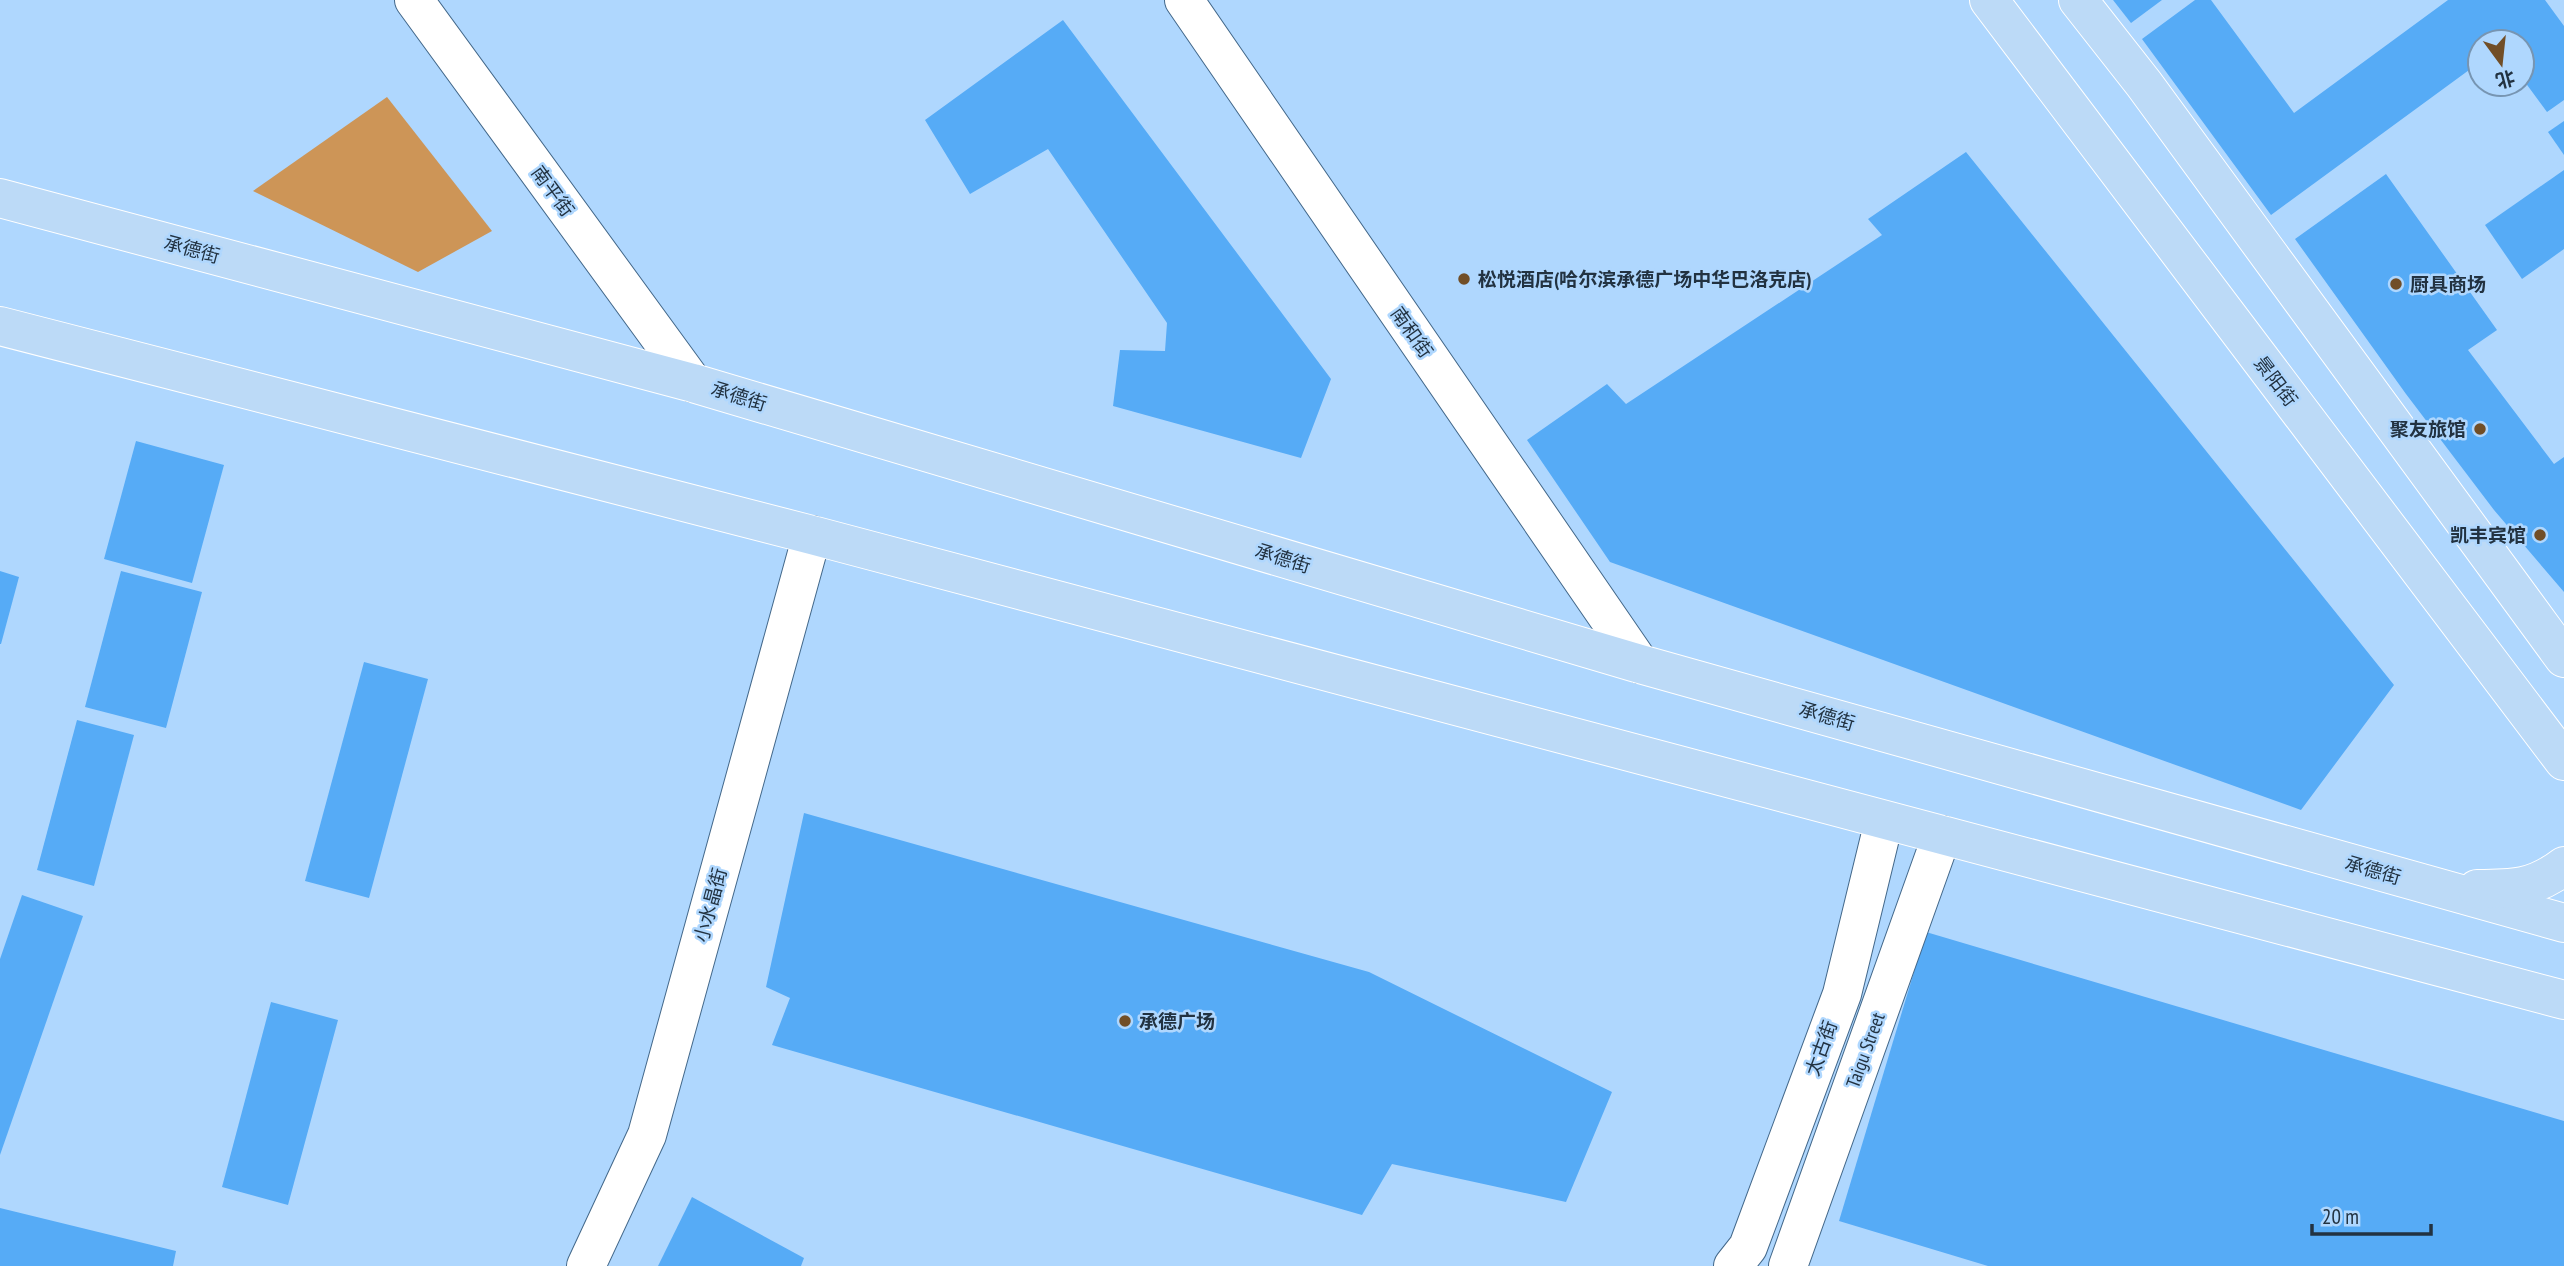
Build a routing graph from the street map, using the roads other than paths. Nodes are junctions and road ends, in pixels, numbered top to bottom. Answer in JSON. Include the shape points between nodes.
{"nodes":[{"id":1,"x":414,"y":0,"type":"edge"},
{"id":2,"x":1184,"y":0,"type":"edge"},
{"id":3,"x":1989,"y":0,"type":"edge"},
{"id":4,"x":2078,"y":0,"type":"edge"},
{"id":5,"x":0,"y":198,"type":"edge"},
{"id":6,"x":0,"y":326,"type":"edge"},
{"id":7,"x":693,"y":383,"type":"junction"},
{"id":8,"x":812,"y":535,"type":"junction"},
{"id":9,"x":2564,"y":658,"type":"edge"},
{"id":10,"x":1640,"y":664,"type":"junction"},
{"id":11,"x":2564,"y":761,"type":"edge"},
{"id":12,"x":1884,"y":821,"type":"junction"},
{"id":13,"x":1942,"y":835,"type":"junction"},
{"id":14,"x":2564,"y":866,"type":"edge"},
{"id":15,"x":2441,"y":889,"type":"junction"},
{"id":16,"x":2564,"y":923,"type":"edge"},
{"id":17,"x":2564,"y":1000,"type":"edge"},
{"id":18,"x":586,"y":1266,"type":"edge"},
{"id":19,"x":1733,"y":1266,"type":"edge"},
{"id":20,"x":1788,"y":1266,"type":"edge"}],
"edges":[{"from":1,"to":7,"type":"street","name":"南平街"},
{"from":2,"to":10,"type":"street","name":"南和街"},
{"from":3,"to":11,"type":"main road","name":"景阳街"},
{"from":4,"to":9,"type":"main road","via":[[2144,83]]},
{"from":5,"to":7,"type":"main road","name":"承德街"},
{"from":6,"to":8,"type":"main road"},
{"from":7,"to":10,"type":"main road","name":"承德街"},
{"from":8,"to":12,"type":"main road"},
{"from":8,"to":18,"type":"street","name":"小水晶街","via":[[647,1135]]},
{"from":10,"to":15,"type":"main road","name":"承德街"},
{"from":12,"to":13,"type":"main road"},
{"from":12,"to":19,"type":"street","name":"太古街","via":[[1842,994],[1748,1247]]},
{"from":13,"to":17,"type":"main road"},
{"from":13,"to":20,"type":"street","name":"Taigu Street"},
{"from":14,"to":15,"type":"main road","via":[[2518,889]]},
{"from":15,"to":16,"type":"main road","name":"承德街"}]}
